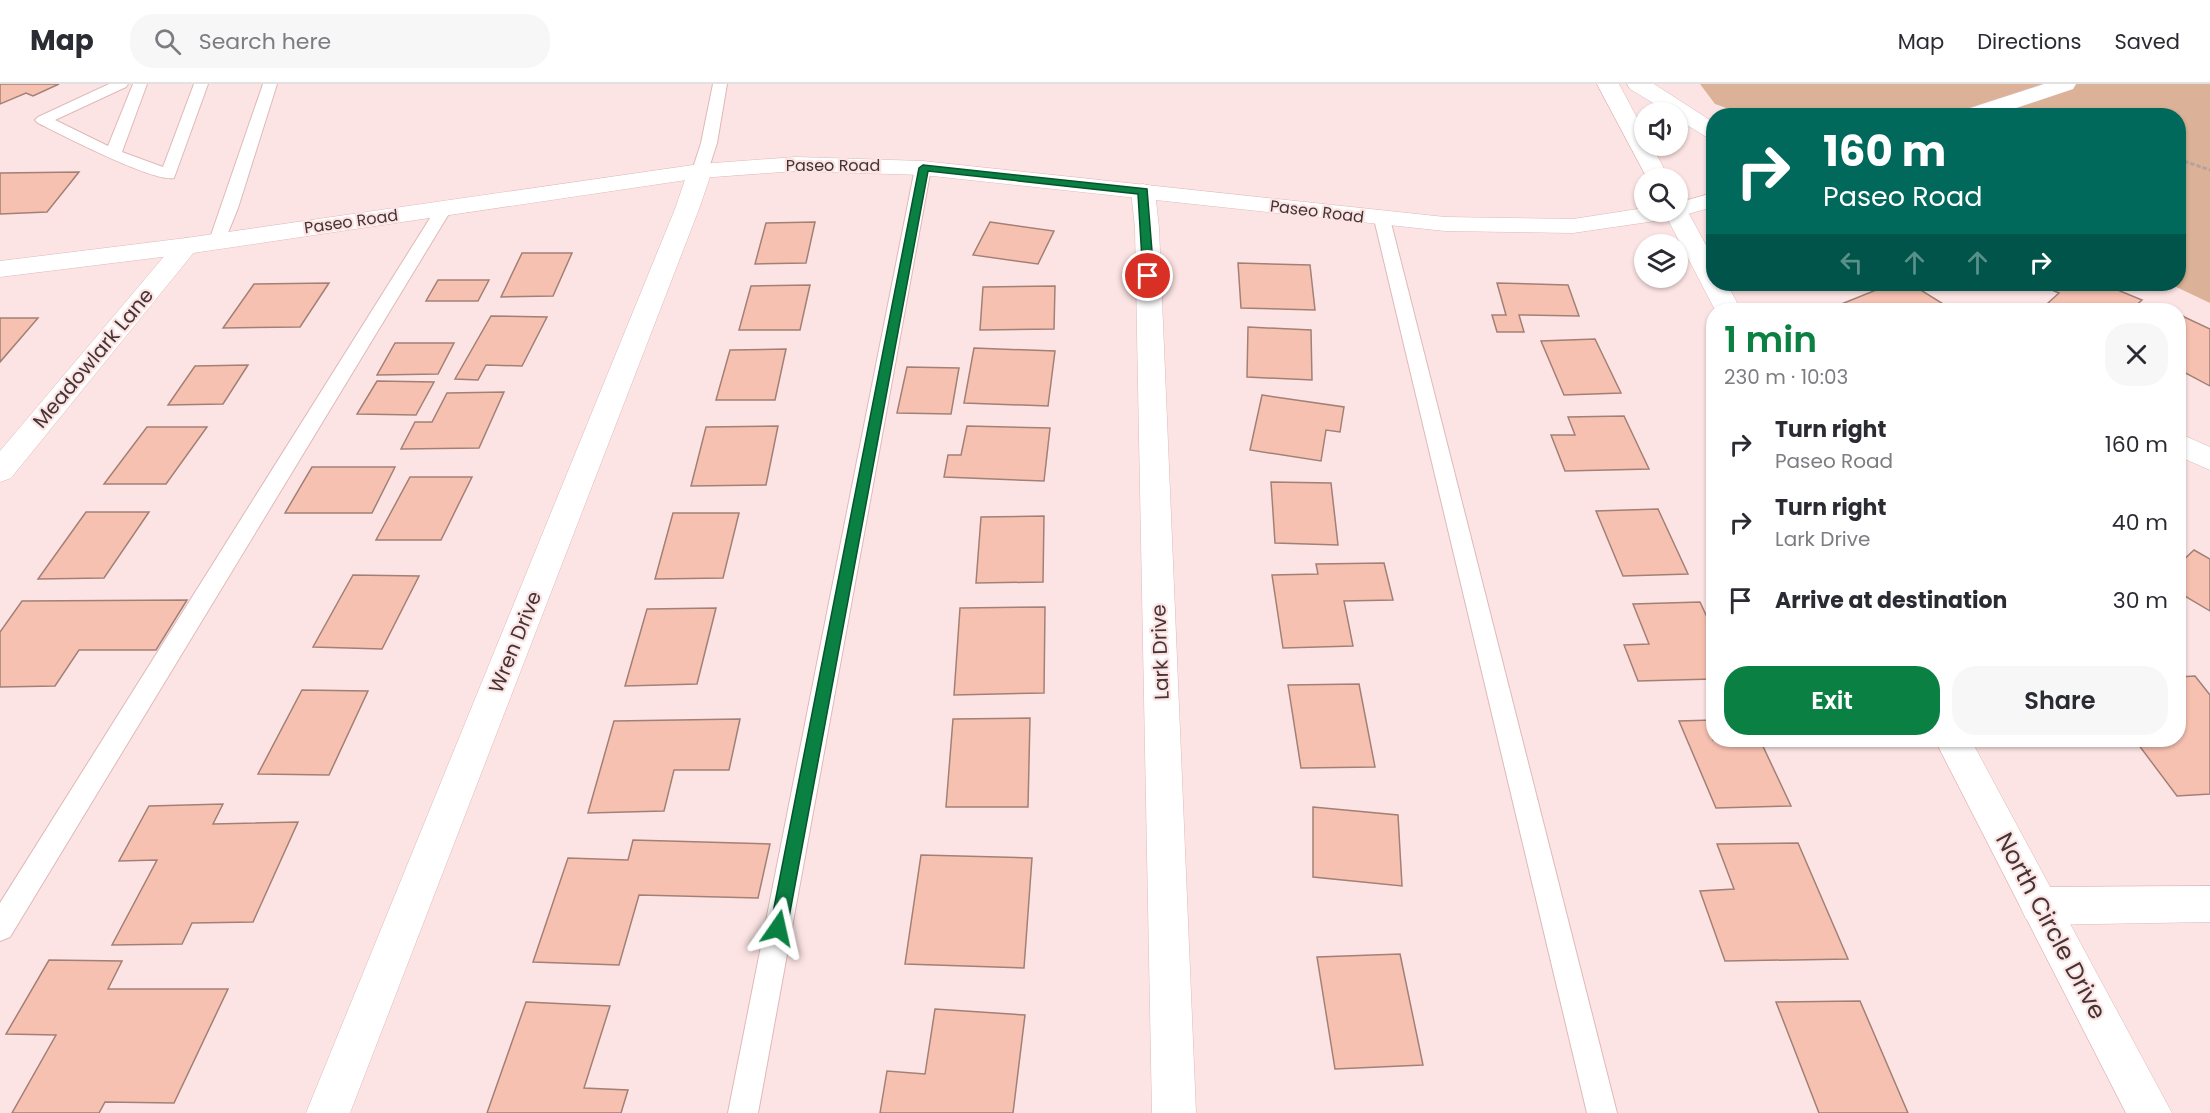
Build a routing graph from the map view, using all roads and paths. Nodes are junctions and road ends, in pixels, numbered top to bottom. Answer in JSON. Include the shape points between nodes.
{"nodes":[{"id":1,"x":121,"y":84,"type":"edge"},
{"id":2,"x":140,"y":84,"type":"edge"},
{"id":3,"x":201,"y":84,"type":"edge"},
{"id":4,"x":270,"y":84,"type":"edge"},
{"id":5,"x":720,"y":84,"type":"edge"},
{"id":6,"x":1608,"y":84,"type":"edge"},
{"id":7,"x":1638,"y":84,"type":"edge"},
{"id":8,"x":2065,"y":84,"type":"edge"},
{"id":9,"x":1993,"y":108,"type":"edge"},
{"id":10,"x":1706,"y":128,"type":"edge"},
{"id":11,"x":114,"y":154,"type":"junction"},
{"id":12,"x":2186,"y":162,"type":"edge"},
{"id":13,"x":923,"y":168,"type":"junction"},
{"id":14,"x":1653,"y":168,"type":"edge"},
{"id":15,"x":2210,"y":170,"type":"edge"},
{"id":16,"x":700,"y":171,"type":"junction"},
{"id":17,"x":1143,"y":191,"type":"junction"},
{"id":18,"x":1706,"y":202,"type":"edge"},
{"id":19,"x":445,"y":207,"type":"junction"},
{"id":20,"x":1688,"y":207,"type":"edge"},
{"id":21,"x":1634,"y":217,"type":"edge"},
{"id":22,"x":1382,"y":219,"type":"junction"},
{"id":23,"x":1682,"y":222,"type":"edge"},
{"id":24,"x":217,"y":241,"type":"junction"},
{"id":25,"x":186,"y":246,"type":"junction"},
{"id":26,"x":0,"y":269,"type":"edge"},
{"id":27,"x":1706,"y":269,"type":"edge"},
{"id":28,"x":2186,"y":447,"type":"edge"},
{"id":29,"x":2210,"y":460,"type":"edge"},
{"id":30,"x":0,"y":471,"type":"edge"},
{"id":31,"x":1957,"y":747,"type":"edge"},
{"id":32,"x":2210,"y":904,"type":"edge"},
{"id":33,"x":2040,"y":906,"type":"junction"},
{"id":34,"x":0,"y":928,"type":"edge"},
{"id":35,"x":328,"y":1113,"type":"edge"},
{"id":36,"x":743,"y":1113,"type":"edge"},
{"id":37,"x":1174,"y":1113,"type":"edge"},
{"id":38,"x":1602,"y":1113,"type":"edge"},
{"id":39,"x":2150,"y":1113,"type":"edge"}],
"edges":[{"from":1,"to":11,"type":"lane","via":[[43,120]]},
{"from":2,"to":11,"type":"lane"},
{"from":3,"to":11,"type":"lane","via":[[168,175]]},
{"from":4,"to":24,"type":"lane"},
{"from":5,"to":16,"type":"lane"},
{"from":6,"to":14,"type":"street"},
{"from":7,"to":10,"type":"street"},
{"from":8,"to":9,"type":"street"},
{"from":12,"to":15,"type":"path"},
{"from":13,"to":16,"type":"street","name":"Paseo Road","via":[[796,164]]},
{"from":13,"to":17,"type":"street","name":"Paseo Road"},
{"from":13,"to":36,"type":"lane"},
{"from":16,"to":19,"type":"street","name":"Paseo Road"},
{"from":16,"to":35,"type":"street","name":"Wren Drive"},
{"from":17,"to":22,"type":"street","name":"Paseo Road"},
{"from":17,"to":37,"type":"street","name":"Lark Drive"},
{"from":18,"to":20,"type":"street"},
{"from":19,"to":24,"type":"street","name":"Paseo Road"},
{"from":19,"to":34,"type":"lane"},
{"from":21,"to":22,"type":"street","name":"Paseo Road","via":[[1573,226],[1445,225]]},
{"from":22,"to":38,"type":"lane"},
{"from":23,"to":27,"type":"street"},
{"from":24,"to":25,"type":"street","name":"Paseo Road"},
{"from":25,"to":26,"type":"street","name":"Paseo Road"},
{"from":25,"to":30,"type":"street","name":"Meadowlark Lane"},
{"from":28,"to":29,"type":"street"},
{"from":31,"to":33,"type":"street","name":"North Circle Drive"},
{"from":32,"to":33,"type":"street"},
{"from":33,"to":39,"type":"street","name":"North Circle Drive"}]}
